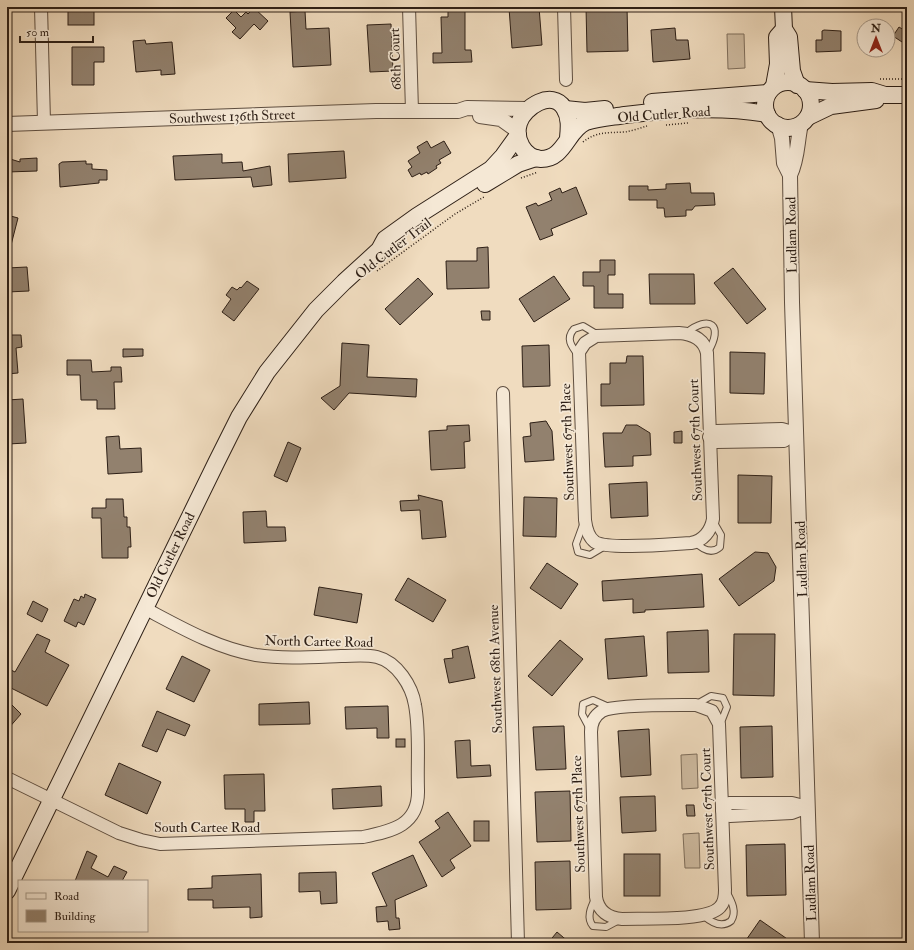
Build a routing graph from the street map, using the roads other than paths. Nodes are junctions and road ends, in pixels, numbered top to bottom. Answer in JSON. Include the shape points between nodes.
{"nodes":[{"id":1,"x":41,"y":7,"type":"edge"},
{"id":2,"x":409,"y":7,"type":"edge"},
{"id":3,"x":564,"y":7,"type":"edge"},
{"id":4,"x":783,"y":7,"type":"edge"},
{"id":5,"x":784,"y":29,"type":"junction"},
{"id":6,"x":566,"y":80,"type":"dead end"},
{"id":7,"x":801,"y":87,"type":"junction"},
{"id":8,"x":771,"y":89,"type":"junction"},
{"id":9,"x":885,"y":95,"type":"junction"},
{"id":10,"x":907,"y":95,"type":"edge"},
{"id":11,"x":528,"y":109,"type":"junction"},
{"id":12,"x":565,"y":109,"type":"junction"},
{"id":13,"x":412,"y":111,"type":"junction"},
{"id":14,"x":458,"y":111,"type":"junction"},
{"id":15,"x":773,"y":119,"type":"junction"},
{"id":16,"x":804,"y":120,"type":"junction"},
{"id":17,"x":44,"y":122,"type":"junction"},
{"id":18,"x":7,"y":124,"type":"edge"},
{"id":19,"x":518,"y":133,"type":"junction"},
{"id":20,"x":575,"y":140,"type":"junction"},
{"id":21,"x":538,"y":165,"type":"junction"},
{"id":22,"x":790,"y":175,"type":"junction"},
{"id":23,"x":379,"y":250,"type":"junction"},
{"id":24,"x":685,"y":333,"type":"junction"},
{"id":25,"x":599,"y":336,"type":"junction"},
{"id":26,"x":707,"y":353,"type":"junction"},
{"id":27,"x":579,"y":356,"type":"junction"},
{"id":28,"x":503,"y":393,"type":"dead end"},
{"id":29,"x":796,"y":433,"type":"junction"},
{"id":30,"x":709,"y":437,"type":"junction"},
{"id":31,"x":585,"y":520,"type":"junction"},
{"id":32,"x":713,"y":521,"type":"junction"},
{"id":33,"x":699,"y":540,"type":"junction"},
{"id":34,"x":606,"y":545,"type":"junction"},
{"id":35,"x":144,"y":608,"type":"junction"},
{"id":36,"x":695,"y":706,"type":"junction"},
{"id":37,"x":611,"y":708,"type":"junction"},
{"id":38,"x":719,"y":726,"type":"junction"},
{"id":39,"x":591,"y":730,"type":"junction"},
{"id":40,"x":7,"y":778,"type":"edge"},
{"id":41,"x":52,"y":800,"type":"junction"},
{"id":42,"x":808,"y":807,"type":"junction"},
{"id":43,"x":722,"y":810,"type":"junction"},
{"id":44,"x":396,"y":828,"type":"joint"},
{"id":45,"x":725,"y":890,"type":"junction"},
{"id":46,"x":7,"y":891,"type":"edge"},
{"id":47,"x":596,"y":895,"type":"junction"},
{"id":48,"x":704,"y":916,"type":"junction"},
{"id":49,"x":620,"y":919,"type":"junction"},
{"id":50,"x":518,"y":943,"type":"edge"},
{"id":51,"x":812,"y":943,"type":"edge"}],
"edges":[{"from":1,"to":17,"type":"street"},
{"from":2,"to":13,"type":"street","name":"68th Court"},
{"from":3,"to":6,"type":"street"},
{"from":4,"to":5,"type":"main road"},
{"from":5,"to":7,"type":"main road","via":[[789,37],[792,71]]},
{"from":5,"to":8,"type":"main road","via":[[777,37],[778,64]]},
{"from":7,"to":8,"type":"main road","name":"Old Cutler Road","via":[[785,83]]},
{"from":7,"to":9,"type":"main road","via":[[832,92],[872,91]]},
{"from":7,"to":16,"type":"main road","via":[[810,98],[811,104]]},
{"from":8,"to":12,"type":"main road","name":"Old Cutler Road","via":[[585,112]]},
{"from":8,"to":15,"type":"main road","via":[[764,105]]},
{"from":9,"to":10,"type":"main road"},
{"from":9,"to":16,"type":"main road","via":[[874,101],[831,106]]},
{"from":11,"to":12,"type":"main road","name":"Old Cutler Road","via":[[549,100],[559,103]]},
{"from":11,"to":14,"type":"street","name":"Southwest 136th Street","via":[[467,108]]},
{"from":11,"to":19,"type":"main road","via":[[521,119]]},
{"from":12,"to":20,"type":"main road"},
{"from":13,"to":14,"type":"street","name":"Southwest 136th Street"},
{"from":13,"to":17,"type":"street","name":"Southwest 136th Street"},
{"from":14,"to":19,"type":"street","name":"Southwest 136th Street","via":[[501,119]]},
{"from":15,"to":16,"type":"main road","name":"Old Cutler Road","via":[[792,126]]},
{"from":15,"to":20,"type":"main road","name":"Old Cutler Road","via":[[746,111],[637,114],[588,122],[575,129]]},
{"from":15,"to":22,"type":"street","name":"Ludlam Road","via":[[782,138],[784,163]]},
{"from":16,"to":22,"type":"street","name":"Ludlam Road","via":[[798,139],[796,163]]},
{"from":17,"to":18,"type":"street","name":"Southwest 136th Street"},
{"from":19,"to":21,"type":"main road","via":[[526,152]]},
{"from":19,"to":23,"type":"main road","via":[[491,169],[385,239]]},
{"from":20,"to":21,"type":"main road","name":"Old Cutler Road"},
{"from":21,"to":23,"type":"main road","name":"Old Cutler Road","via":[[511,168],[390,246]]},
{"from":22,"to":29,"type":"street","name":"Ludlam Road"},
{"from":23,"to":35,"type":"main road","name":"Old Cutler Road","via":[[316,310],[267,372],[230,435]]},
{"from":24,"to":25,"type":"street"},
{"from":24,"to":26,"type":"street","name":"Southwest 67th Court","via":[[702,341]]},
{"from":24,"to":26,"type":"lane","via":[[700,324],[712,326],[715,335]]},
{"from":25,"to":27,"type":"street","name":"Southwest 67th Place","via":[[585,343]]},
{"from":25,"to":27,"type":"lane","via":[[583,326],[574,328],[569,341]]},
{"from":26,"to":30,"type":"street","name":"Southwest 67th Court"},
{"from":27,"to":31,"type":"street","name":"Southwest 67th Place"},
{"from":28,"to":50,"type":"street","name":"Southwest 68th Avenue"},
{"from":29,"to":30,"type":"street","via":[[782,429],[716,431]]},
{"from":29,"to":42,"type":"street","name":"Ludlam Road"},
{"from":30,"to":32,"type":"street","name":"Southwest 67th Court"},
{"from":31,"to":34,"type":"street","name":"Southwest 67th Place","via":[[587,532],[592,539]]},
{"from":31,"to":34,"type":"lane","via":[[577,539],[578,552],[590,555]]},
{"from":32,"to":33,"type":"street","via":[[711,528]]},
{"from":32,"to":33,"type":"lane","via":[[721,535],[720,547],[708,551],[702,549]]},
{"from":33,"to":34,"type":"street"},
{"from":35,"to":41,"type":"main road","name":"Old Cutler Road"},
{"from":35,"to":44,"type":"street","name":"North Cartee Road","via":[[208,640],[242,652],[269,656],[370,656],[378,657],[393,667],[404,678],[415,705],[418,794],[415,813]]},
{"from":36,"to":37,"type":"street"},
{"from":36,"to":38,"type":"street","name":"Southwest 67th Court","via":[[712,711],[718,719]]},
{"from":36,"to":38,"type":"lane","via":[[711,696],[723,698],[726,711]]},
{"from":37,"to":39,"type":"street","name":"Southwest 67th Place","via":[[598,714],[592,722]]},
{"from":37,"to":39,"type":"lane","via":[[593,700],[583,704],[583,718]]},
{"from":38,"to":43,"type":"street","name":"Southwest 67th Court"},
{"from":39,"to":47,"type":"street","name":"Southwest 67th Place"},
{"from":40,"to":41,"type":"street","name":"South Cartee Road"},
{"from":41,"to":44,"type":"street","name":"South Cartee Road","via":[[119,833],[160,844],[355,838]]},
{"from":41,"to":46,"type":"main road","name":"Old Cutler Road"},
{"from":42,"to":43,"type":"street","via":[[792,803],[729,803]]},
{"from":42,"to":51,"type":"street","name":"Ludlam Road"},
{"from":43,"to":45,"type":"street","name":"Southwest 67th Court"},
{"from":45,"to":48,"type":"street","name":"Southwest 67th Court","via":[[720,908]]},
{"from":45,"to":48,"type":"lane","via":[[733,909],[731,921],[720,924]]},
{"from":47,"to":49,"type":"street","name":"Southwest 67th Place","via":[[596,901],[604,913]]},
{"from":47,"to":49,"type":"lane","via":[[590,915],[591,924],[606,926]]},
{"from":48,"to":49,"type":"street"}]}
